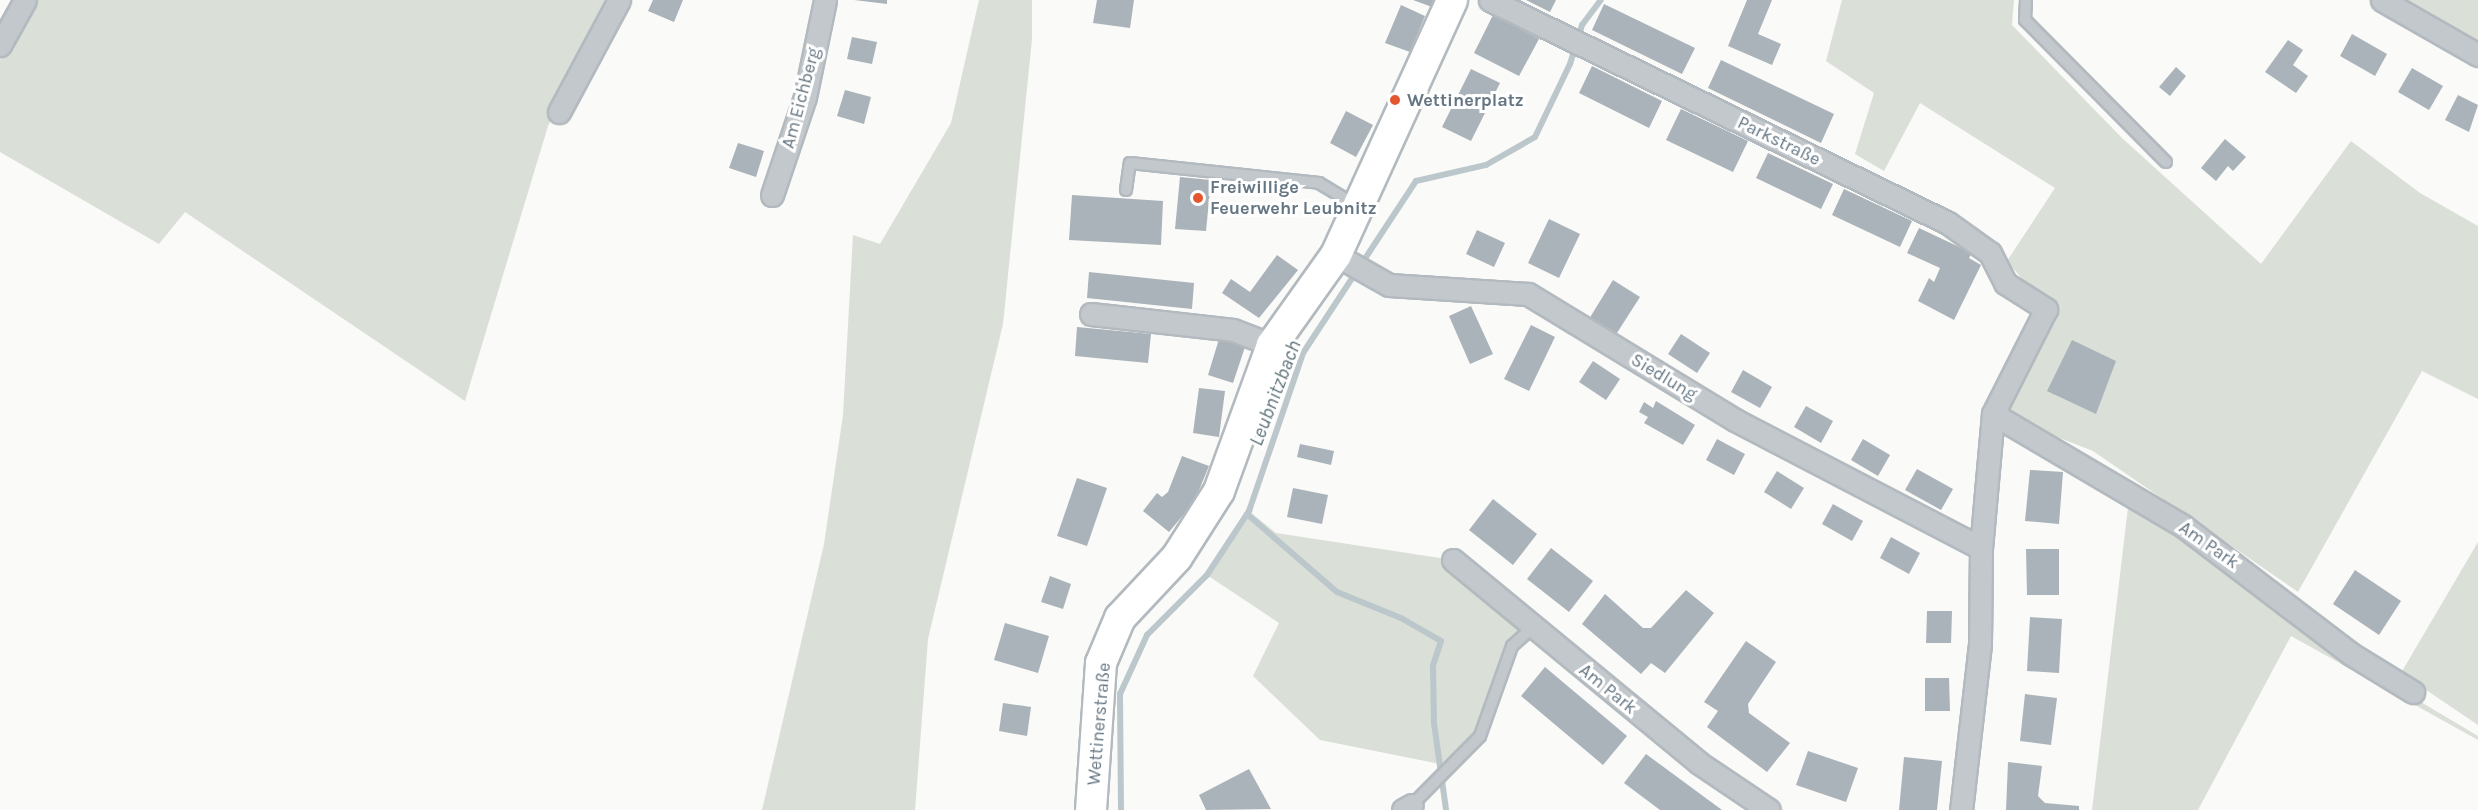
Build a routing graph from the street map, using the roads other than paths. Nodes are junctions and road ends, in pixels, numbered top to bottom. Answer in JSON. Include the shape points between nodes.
{"nodes":[{"id":1,"x":26,"y":0,"type":"edge"},
{"id":2,"x":619,"y":0,"type":"edge"},
{"id":3,"x":825,"y":0,"type":"edge"},
{"id":4,"x":1452,"y":0,"type":"edge"},
{"id":5,"x":1490,"y":0,"type":"edge"},
{"id":6,"x":2026,"y":0,"type":"edge"},
{"id":7,"x":2382,"y":0,"type":"edge"},
{"id":8,"x":0,"y":45,"type":"edge"},
{"id":9,"x":2478,"y":55,"type":"edge"},
{"id":10,"x":559,"y":112,"type":"dead end"},
{"id":11,"x":2166,"y":162,"type":"dead end"},
{"id":12,"x":1126,"y":190,"type":"dead end"},
{"id":13,"x":772,"y":195,"type":"dead end"},
{"id":14,"x":1358,"y":207,"type":"junction"},
{"id":15,"x":1341,"y":258,"type":"junction"},
{"id":16,"x":1091,"y":314,"type":"dead end"},
{"id":17,"x":1272,"y":345,"type":"junction"},
{"id":18,"x":1993,"y":414,"type":"junction"},
{"id":19,"x":1981,"y":548,"type":"junction"},
{"id":20,"x":1453,"y":560,"type":"dead end"},
{"id":21,"x":1532,"y":627,"type":"junction"},
{"id":22,"x":2413,"y":692,"type":"dead end"},
{"id":23,"x":1407,"y":807,"type":"edge"},
{"id":24,"x":1091,"y":810,"type":"edge"},
{"id":25,"x":1769,"y":810,"type":"edge"},
{"id":26,"x":1961,"y":810,"type":"edge"}],
"edges":[{"from":1,"to":8,"type":"street"},
{"from":2,"to":10,"type":"street"},
{"from":3,"to":13,"type":"street","name":"Am Eichberg","via":[[805,97]]},
{"from":4,"to":14,"type":"street"},
{"from":5,"to":18,"type":"street","name":"Parkstraße","via":[[1948,223],[1990,253],[2004,283],[2046,309]]},
{"from":6,"to":11,"type":"lane","via":[[2025,20]]},
{"from":7,"to":9,"type":"street"},
{"from":12,"to":14,"type":"lane","via":[[1130,163],[1319,183]]},
{"from":14,"to":15,"type":"street","name":"Wettinerstraße"},
{"from":15,"to":17,"type":"street","name":"Wettinerstraße"},
{"from":15,"to":19,"type":"street","name":"Siedlung","via":[[1389,285],[1528,294],[1734,420]]},
{"from":16,"to":17,"type":"street","via":[[1233,330]]},
{"from":17,"to":24,"type":"street","name":"Wettinerstraße","via":[[1219,491],[1177,557],[1120,618],[1101,663]]},
{"from":18,"to":19,"type":"street"},
{"from":18,"to":22,"type":"street","name":"Am Park","via":[[2183,526],[2351,654]]},
{"from":19,"to":26,"type":"street","via":[[1980,644]]},
{"from":20,"to":21,"type":"street","name":"Am Park"},
{"from":21,"to":23,"type":"lane","via":[[1512,646],[1480,736]]},
{"from":21,"to":25,"type":"street","name":"Am Park","via":[[1699,763]]}]}
